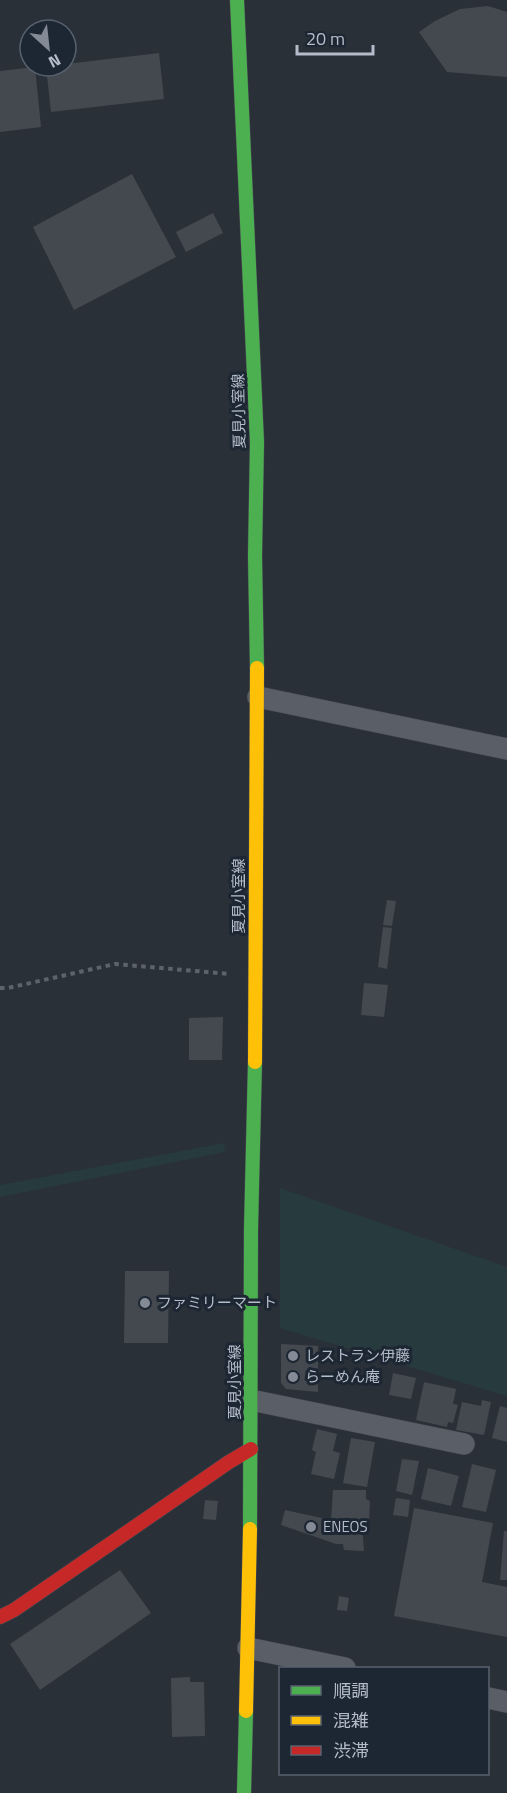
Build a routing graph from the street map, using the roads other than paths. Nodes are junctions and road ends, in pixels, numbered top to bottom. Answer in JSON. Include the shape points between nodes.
{"nodes":[{"id":1,"x":237,"y":0,"type":"edge"},
{"id":2,"x":258,"y":697,"type":"junction"},
{"id":3,"x":507,"y":750,"type":"edge"},
{"id":4,"x":251,"y":1400,"type":"junction"},
{"id":5,"x":464,"y":1444,"type":"dead end"},
{"id":6,"x":251,"y":1449,"type":"junction"},
{"id":7,"x":0,"y":1617,"type":"edge"},
{"id":8,"x":248,"y":1648,"type":"junction"},
{"id":9,"x":340,"y":1667,"type":"edge"},
{"id":10,"x":489,"y":1698,"type":"edge"},
{"id":11,"x":507,"y":1702,"type":"edge"},
{"id":12,"x":244,"y":1793,"type":"edge"}],
"edges":[{"from":1,"to":2,"type":"main road","name":"夏見小室線","via":[[254,350]]},
{"from":2,"to":3,"type":"street"},
{"from":2,"to":4,"type":"main road","name":"夏見小室線"},
{"from":4,"to":5,"type":"street"},
{"from":4,"to":6,"type":"main road","name":"夏見小室線"},
{"from":6,"to":7,"type":"main road"},
{"from":6,"to":8,"type":"main road","name":"夏見小室線"},
{"from":8,"to":9,"type":"street"},
{"from":8,"to":12,"type":"main road","name":"夏見小室線"},
{"from":10,"to":11,"type":"street"}]}
